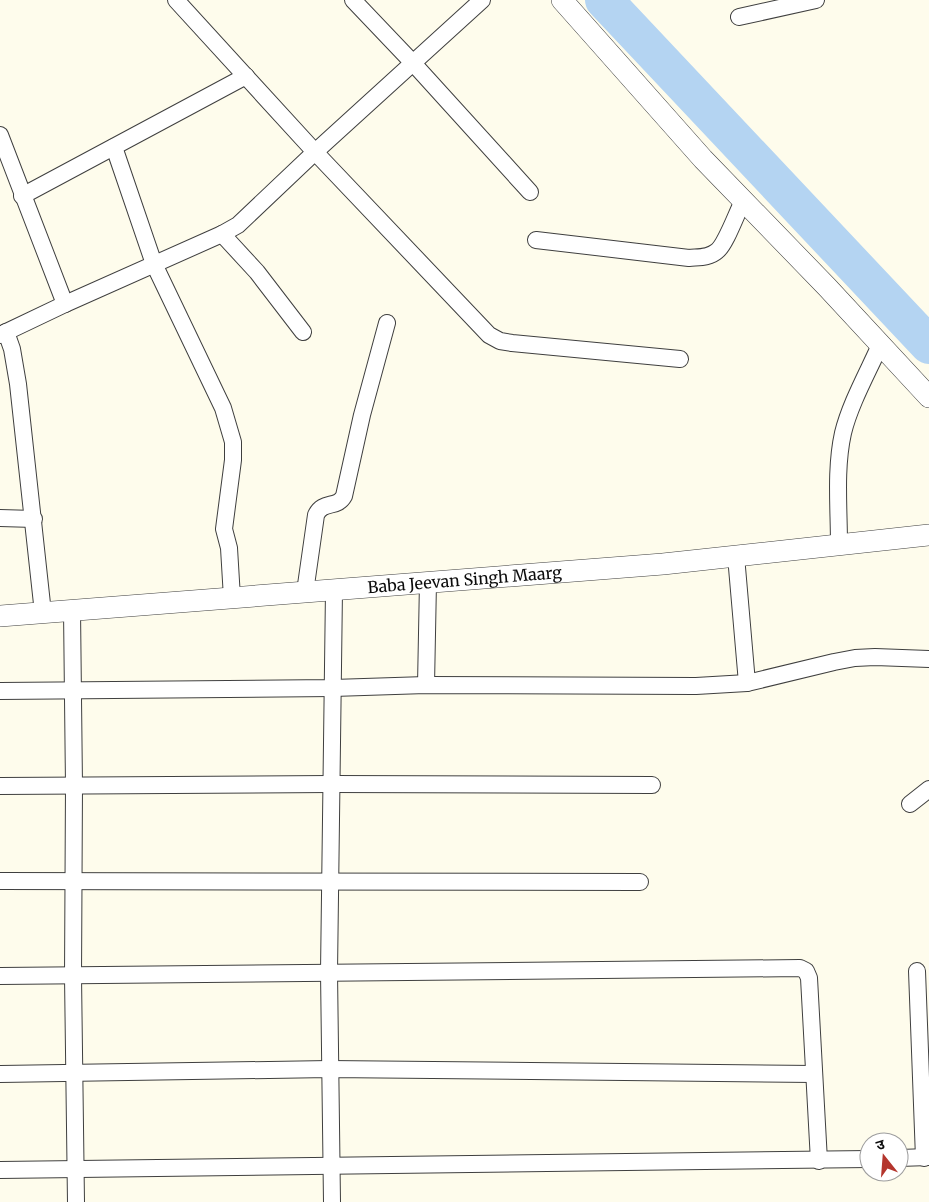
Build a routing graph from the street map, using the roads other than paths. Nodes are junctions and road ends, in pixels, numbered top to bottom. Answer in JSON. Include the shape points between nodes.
{"nodes":[{"id":1,"x":176,"y":0,"type":"edge"},
{"id":2,"x":353,"y":0,"type":"edge"},
{"id":3,"x":482,"y":0,"type":"edge"},
{"id":4,"x":562,"y":0,"type":"edge"},
{"id":5,"x":816,"y":0,"type":"edge"},
{"id":6,"x":740,"y":18,"type":"dead end"},
{"id":7,"x":413,"y":63,"type":"junction"},
{"id":8,"x":246,"y":76,"type":"junction"},
{"id":9,"x":0,"y":135,"type":"edge"},
{"id":10,"x":114,"y":147,"type":"junction"},
{"id":11,"x":315,"y":152,"type":"junction"},
{"id":12,"x":530,"y":192,"type":"dead end"},
{"id":13,"x":22,"y":196,"type":"junction"},
{"id":14,"x":742,"y":201,"type":"junction"},
{"id":15,"x":222,"y":234,"type":"junction"},
{"id":16,"x":536,"y":240,"type":"dead end"},
{"id":17,"x":154,"y":264,"type":"junction"},
{"id":18,"x":65,"y":304,"type":"junction"},
{"id":19,"x":387,"y":323,"type":"dead end"},
{"id":20,"x":304,"y":332,"type":"dead end"},
{"id":21,"x":3,"y":334,"type":"edge"},
{"id":22,"x":880,"y":345,"type":"junction"},
{"id":23,"x":680,"y":359,"type":"dead end"},
{"id":24,"x":929,"y":397,"type":"edge"},
{"id":25,"x":0,"y":518,"type":"edge"},
{"id":26,"x":34,"y":519,"type":"junction"},
{"id":27,"x":929,"y":535,"type":"edge"},
{"id":28,"x":839,"y":544,"type":"junction"},
{"id":29,"x":736,"y":556,"type":"junction"},
{"id":30,"x":428,"y":582,"type":"junction"},
{"id":31,"x":334,"y":590,"type":"junction"},
{"id":32,"x":305,"y":592,"type":"junction"},
{"id":33,"x":232,"y":598,"type":"junction"},
{"id":34,"x":72,"y":610,"type":"junction"},
{"id":35,"x":43,"y":613,"type":"junction"},
{"id":36,"x":0,"y":616,"type":"edge"},
{"id":37,"x":929,"y":659,"type":"edge"},
{"id":38,"x":747,"y":683,"type":"junction"},
{"id":39,"x":426,"y":685,"type":"junction"},
{"id":40,"x":332,"y":688,"type":"junction"},
{"id":41,"x":73,"y":689,"type":"junction"},
{"id":42,"x":0,"y":690,"type":"edge"},
{"id":43,"x":331,"y":784,"type":"junction"},
{"id":44,"x":652,"y":785,"type":"dead end"},
{"id":45,"x":0,"y":786,"type":"edge"},
{"id":46,"x":74,"y":786,"type":"junction"},
{"id":47,"x":929,"y":789,"type":"edge"},
{"id":48,"x":910,"y":804,"type":"dead end"},
{"id":49,"x":0,"y":881,"type":"edge"},
{"id":50,"x":73,"y":881,"type":"junction"},
{"id":51,"x":330,"y":882,"type":"junction"},
{"id":52,"x":640,"y":882,"type":"dead end"},
{"id":53,"x":917,"y":970,"type":"dead end"},
{"id":54,"x":328,"y":972,"type":"junction"},
{"id":55,"x":0,"y":976,"type":"edge"},
{"id":56,"x":72,"y":976,"type":"junction"},
{"id":57,"x":329,"y":1069,"type":"junction"},
{"id":58,"x":74,"y":1073,"type":"junction"},
{"id":59,"x":0,"y":1074,"type":"edge"},
{"id":60,"x":814,"y":1074,"type":"junction"},
{"id":61,"x":909,"y":1158,"type":"edge"},
{"id":62,"x":927,"y":1158,"type":"edge"},
{"id":63,"x":859,"y":1159,"type":"edge"},
{"id":64,"x":819,"y":1161,"type":"junction"},
{"id":65,"x":331,"y":1165,"type":"junction"},
{"id":66,"x":0,"y":1170,"type":"edge"},
{"id":67,"x":76,"y":1170,"type":"junction"},
{"id":68,"x":76,"y":1202,"type":"edge"},
{"id":69,"x":332,"y":1202,"type":"edge"}],
"edges":[{"from":1,"to":8,"type":"street"},
{"from":2,"to":7,"type":"street"},
{"from":3,"to":7,"type":"street"},
{"from":4,"to":14,"type":"street"},
{"from":5,"to":6,"type":"street"},
{"from":7,"to":11,"type":"street"},
{"from":7,"to":12,"type":"street"},
{"from":8,"to":10,"type":"street"},
{"from":8,"to":11,"type":"street"},
{"from":9,"to":13,"type":"street"},
{"from":10,"to":13,"type":"street"},
{"from":10,"to":17,"type":"street"},
{"from":11,"to":15,"type":"street","via":[[250,215]]},
{"from":11,"to":23,"type":"street","via":[[489,335],[512,343]]},
{"from":13,"to":18,"type":"street"},
{"from":14,"to":16,"type":"street","via":[[721,246],[702,257]]},
{"from":14,"to":22,"type":"street"},
{"from":15,"to":17,"type":"street"},
{"from":15,"to":20,"type":"street"},
{"from":17,"to":18,"type":"street"},
{"from":17,"to":33,"type":"street","via":[[231,431],[234,452],[224,529],[229,548]]},
{"from":18,"to":21,"type":"street"},
{"from":19,"to":32,"type":"street","via":[[344,496],[338,503],[324,506],[316,515]]},
{"from":21,"to":26,"type":"street","via":[[12,349],[18,384]]},
{"from":22,"to":24,"type":"street"},
{"from":22,"to":28,"type":"street","via":[[843,432],[838,472]]},
{"from":25,"to":26,"type":"street"},
{"from":26,"to":35,"type":"street"},
{"from":27,"to":28,"type":"street","name":"Baba Jeevan Singh Maarg"},
{"from":28,"to":29,"type":"street","name":"Baba Jeevan Singh Maarg"},
{"from":29,"to":30,"type":"street","name":"Baba Jeevan Singh Maarg"},
{"from":29,"to":38,"type":"street"},
{"from":30,"to":31,"type":"street","name":"Baba Jeevan Singh Maarg"},
{"from":30,"to":39,"type":"street"},
{"from":31,"to":32,"type":"street","name":"Baba Jeevan Singh Maarg"},
{"from":31,"to":40,"type":"street"},
{"from":32,"to":33,"type":"street","name":"Baba Jeevan Singh Maarg"},
{"from":33,"to":34,"type":"street","name":"Baba Jeevan Singh Maarg"},
{"from":34,"to":35,"type":"street","name":"Baba Jeevan Singh Maarg"},
{"from":34,"to":41,"type":"street"},
{"from":35,"to":36,"type":"street","name":"Baba Jeevan Singh Maarg"},
{"from":37,"to":38,"type":"street","via":[[855,658]]},
{"from":38,"to":39,"type":"street","via":[[696,686]]},
{"from":39,"to":40,"type":"street"},
{"from":40,"to":41,"type":"street"},
{"from":40,"to":43,"type":"street"},
{"from":41,"to":42,"type":"street"},
{"from":41,"to":46,"type":"street"},
{"from":43,"to":44,"type":"street"},
{"from":43,"to":46,"type":"street"},
{"from":43,"to":51,"type":"street"},
{"from":45,"to":46,"type":"street"},
{"from":46,"to":50,"type":"street"},
{"from":47,"to":48,"type":"street"},
{"from":49,"to":50,"type":"street"},
{"from":50,"to":51,"type":"street"},
{"from":50,"to":56,"type":"street"},
{"from":51,"to":52,"type":"street"},
{"from":51,"to":54,"type":"street"},
{"from":53,"to":62,"type":"street"},
{"from":54,"to":56,"type":"street"},
{"from":54,"to":57,"type":"street"},
{"from":54,"to":60,"type":"street","via":[[800,968],[809,978]]},
{"from":55,"to":56,"type":"street"},
{"from":56,"to":58,"type":"street"},
{"from":57,"to":58,"type":"street"},
{"from":57,"to":60,"type":"street"},
{"from":57,"to":65,"type":"street"},
{"from":58,"to":59,"type":"street"},
{"from":58,"to":67,"type":"street"},
{"from":60,"to":64,"type":"street"},
{"from":61,"to":62,"type":"street"},
{"from":63,"to":64,"type":"street"},
{"from":64,"to":65,"type":"street"},
{"from":65,"to":67,"type":"street"},
{"from":65,"to":69,"type":"street"},
{"from":66,"to":67,"type":"street"},
{"from":67,"to":68,"type":"street"}]}
